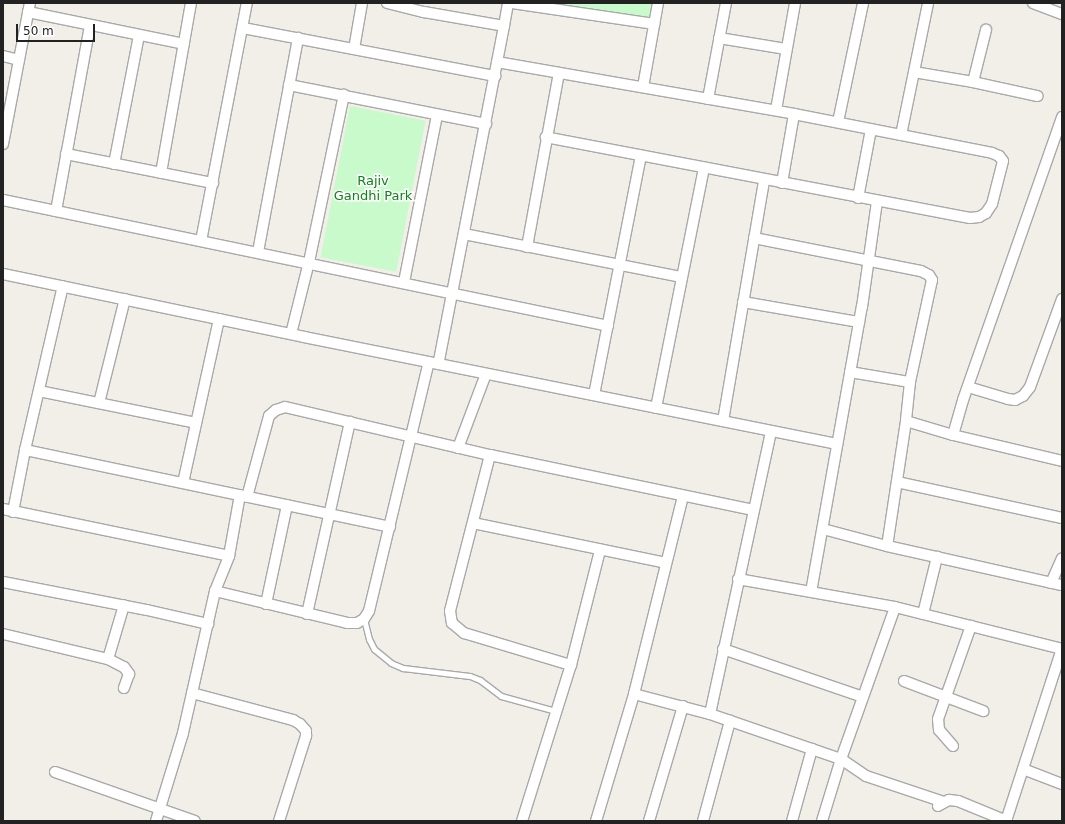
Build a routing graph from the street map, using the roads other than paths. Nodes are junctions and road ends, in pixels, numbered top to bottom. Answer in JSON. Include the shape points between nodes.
{"nodes":[{"id":1,"x":191,"y":3,"type":"edge"},
{"id":2,"x":247,"y":3,"type":"edge"},
{"id":3,"x":362,"y":3,"type":"edge"},
{"id":4,"x":387,"y":3,"type":"edge"},
{"id":5,"x":508,"y":3,"type":"edge"},
{"id":6,"x":512,"y":3,"type":"edge"},
{"id":7,"x":658,"y":3,"type":"edge"},
{"id":8,"x":726,"y":3,"type":"edge"},
{"id":9,"x":795,"y":3,"type":"edge"},
{"id":10,"x":862,"y":3,"type":"edge"},
{"id":11,"x":928,"y":3,"type":"edge"},
{"id":12,"x":1035,"y":4,"type":"edge"},
{"id":13,"x":406,"y":5,"type":"edge"},
{"id":14,"x":29,"y":7,"type":"edge"},
{"id":15,"x":424,"y":8,"type":"edge"},
{"id":16,"x":1062,"y":14,"type":"edge"},
{"id":17,"x":654,"y":24,"type":"junction"},
{"id":18,"x":90,"y":25,"type":"junction"},
{"id":19,"x":504,"y":26,"type":"junction"},
{"id":20,"x":243,"y":28,"type":"junction"},
{"id":21,"x":986,"y":30,"type":"dead end"},
{"id":22,"x":139,"y":35,"type":"junction"},
{"id":23,"x":298,"y":38,"type":"junction"},
{"id":24,"x":719,"y":38,"type":"junction"},
{"id":25,"x":184,"y":44,"type":"junction"},
{"id":26,"x":354,"y":49,"type":"junction"},
{"id":27,"x":786,"y":49,"type":"junction"},
{"id":28,"x":3,"y":56,"type":"edge"},
{"id":29,"x":19,"y":60,"type":"junction"},
{"id":30,"x":497,"y":62,"type":"junction"},
{"id":31,"x":914,"y":72,"type":"junction"},
{"id":32,"x":559,"y":73,"type":"junction"},
{"id":33,"x":495,"y":76,"type":"junction"},
{"id":34,"x":974,"y":82,"type":"junction"},
{"id":35,"x":289,"y":85,"type":"junction"},
{"id":36,"x":643,"y":87,"type":"junction"},
{"id":37,"x":344,"y":95,"type":"junction"},
{"id":38,"x":1037,"y":96,"type":"dead end"},
{"id":39,"x":708,"y":98,"type":"junction"},
{"id":40,"x":776,"y":110,"type":"junction"},
{"id":41,"x":794,"y":114,"type":"junction"},
{"id":42,"x":437,"y":115,"type":"junction"},
{"id":43,"x":6,"y":116,"type":"edge"},
{"id":44,"x":1062,"y":117,"type":"edge"},
{"id":45,"x":838,"y":122,"type":"junction"},
{"id":46,"x":486,"y":124,"type":"junction"},
{"id":47,"x":871,"y":129,"type":"junction"},
{"id":48,"x":901,"y":135,"type":"junction"},
{"id":49,"x":546,"y":137,"type":"junction"},
{"id":50,"x":3,"y":144,"type":"edge"},
{"id":51,"x":66,"y":154,"type":"junction"},
{"id":52,"x":641,"y":156,"type":"junction"},
{"id":53,"x":114,"y":164,"type":"junction"},
{"id":54,"x":704,"y":168,"type":"junction"},
{"id":55,"x":161,"y":173,"type":"junction"},
{"id":56,"x":764,"y":180,"type":"junction"},
{"id":57,"x":212,"y":183,"type":"junction"},
{"id":58,"x":782,"y":183,"type":"junction"},
{"id":59,"x":858,"y":198,"type":"junction"},
{"id":60,"x":3,"y":200,"type":"edge"},
{"id":61,"x":877,"y":201,"type":"junction"},
{"id":62,"x":56,"y":211,"type":"junction"},
{"id":63,"x":464,"y":234,"type":"junction"},
{"id":64,"x":754,"y":238,"type":"junction"},
{"id":65,"x":201,"y":241,"type":"junction"},
{"id":66,"x":527,"y":247,"type":"junction"},
{"id":67,"x":258,"y":252,"type":"junction"},
{"id":68,"x":869,"y":261,"type":"junction"},
{"id":69,"x":309,"y":262,"type":"junction"},
{"id":70,"x":620,"y":265,"type":"junction"},
{"id":71,"x":3,"y":274,"type":"edge"},
{"id":72,"x":682,"y":277,"type":"junction"},
{"id":73,"x":404,"y":282,"type":"junction"},
{"id":74,"x":63,"y":286,"type":"junction"},
{"id":75,"x":453,"y":292,"type":"junction"},
{"id":76,"x":125,"y":299,"type":"junction"},
{"id":77,"x":1062,"y":299,"type":"edge"},
{"id":78,"x":743,"y":302,"type":"junction"},
{"id":79,"x":219,"y":319,"type":"junction"},
{"id":80,"x":860,"y":322,"type":"junction"},
{"id":81,"x":608,"y":326,"type":"junction"},
{"id":82,"x":291,"y":334,"type":"junction"},
{"id":83,"x":434,"y":363,"type":"junction"},
{"id":84,"x":850,"y":372,"type":"junction"},
{"id":85,"x":486,"y":374,"type":"junction"},
{"id":86,"x":910,"y":382,"type":"junction"},
{"id":87,"x":968,"y":386,"type":"junction"},
{"id":88,"x":39,"y":391,"type":"junction"},
{"id":89,"x":594,"y":395,"type":"junction"},
{"id":90,"x":100,"y":403,"type":"junction"},
{"id":91,"x":656,"y":408,"type":"junction"},
{"id":92,"x":723,"y":421,"type":"junction"},
{"id":93,"x":906,"y":421,"type":"junction"},
{"id":94,"x":350,"y":422,"type":"junction"},
{"id":95,"x":196,"y":423,"type":"junction"},
{"id":96,"x":771,"y":431,"type":"junction"},
{"id":97,"x":953,"y":435,"type":"junction"},
{"id":98,"x":412,"y":436,"type":"junction"},
{"id":99,"x":837,"y":444,"type":"junction"},
{"id":100,"x":458,"y":448,"type":"junction"},
{"id":101,"x":25,"y":450,"type":"junction"},
{"id":102,"x":490,"y":455,"type":"junction"},
{"id":103,"x":1062,"y":461,"type":"edge"},
{"id":104,"x":897,"y":482,"type":"junction"},
{"id":105,"x":183,"y":483,"type":"junction"},
{"id":106,"x":243,"y":496,"type":"junction"},
{"id":107,"x":683,"y":496,"type":"junction"},
{"id":108,"x":287,"y":505,"type":"junction"},
{"id":109,"x":3,"y":510,"type":"edge"},
{"id":110,"x":753,"y":510,"type":"junction"},
{"id":111,"x":14,"y":512,"type":"junction"},
{"id":112,"x":330,"y":514,"type":"junction"},
{"id":113,"x":1062,"y":518,"type":"edge"},
{"id":114,"x":473,"y":523,"type":"junction"},
{"id":115,"x":390,"y":526,"type":"junction"},
{"id":116,"x":823,"y":529,"type":"junction"},
{"id":117,"x":887,"y":546,"type":"junction"},
{"id":118,"x":600,"y":550,"type":"junction"},
{"id":119,"x":229,"y":556,"type":"junction"},
{"id":120,"x":937,"y":558,"type":"junction"},
{"id":121,"x":1062,"y":558,"type":"edge"},
{"id":122,"x":666,"y":563,"type":"junction"},
{"id":123,"x":738,"y":579,"type":"junction"},
{"id":124,"x":3,"y":582,"type":"edge"},
{"id":125,"x":1051,"y":583,"type":"junction"},
{"id":126,"x":1062,"y":586,"type":"edge"},
{"id":127,"x":215,"y":591,"type":"junction"},
{"id":128,"x":811,"y":592,"type":"junction"},
{"id":129,"x":266,"y":604,"type":"junction"},
{"id":130,"x":124,"y":605,"type":"junction"},
{"id":131,"x":895,"y":607,"type":"junction"},
{"id":132,"x":307,"y":614,"type":"junction"},
{"id":133,"x":923,"y":614,"type":"junction"},
{"id":134,"x":364,"y":619,"type":"junction"},
{"id":135,"x":208,"y":624,"type":"junction"},
{"id":136,"x":970,"y":626,"type":"junction"},
{"id":137,"x":3,"y":634,"type":"edge"},
{"id":138,"x":723,"y":649,"type":"junction"},
{"id":139,"x":1062,"y":649,"type":"edge"},
{"id":140,"x":108,"y":659,"type":"junction"},
{"id":141,"x":570,"y":666,"type":"junction"},
{"id":142,"x":904,"y":681,"type":"dead end"},
{"id":143,"x":124,"y":688,"type":"dead end"},
{"id":144,"x":192,"y":693,"type":"junction"},
{"id":145,"x":634,"y":694,"type":"junction"},
{"id":146,"x":946,"y":696,"type":"junction"},
{"id":147,"x":863,"y":697,"type":"junction"},
{"id":148,"x":683,"y":706,"type":"junction"},
{"id":149,"x":556,"y":711,"type":"junction"},
{"id":150,"x":983,"y":711,"type":"dead end"},
{"id":151,"x":710,"y":714,"type":"junction"},
{"id":152,"x":730,"y":721,"type":"junction"},
{"id":153,"x":953,"y":746,"type":"dead end"},
{"id":154,"x":812,"y":749,"type":"junction"},
{"id":155,"x":841,"y":759,"type":"junction"},
{"id":156,"x":1023,"y":769,"type":"junction"},
{"id":157,"x":55,"y":772,"type":"dead end"},
{"id":158,"x":1062,"y":784,"type":"edge"},
{"id":159,"x":160,"y":810,"type":"junction"},
{"id":160,"x":156,"y":821,"type":"edge"},
{"id":161,"x":194,"y":821,"type":"edge"},
{"id":162,"x":279,"y":821,"type":"edge"},
{"id":163,"x":522,"y":821,"type":"edge"},
{"id":164,"x":596,"y":821,"type":"edge"},
{"id":165,"x":649,"y":821,"type":"edge"},
{"id":166,"x":703,"y":821,"type":"edge"},
{"id":167,"x":792,"y":821,"type":"edge"},
{"id":168,"x":822,"y":821,"type":"edge"},
{"id":169,"x":1006,"y":821,"type":"edge"}],
"edges":[{"from":1,"to":25,"type":"street"},
{"from":2,"to":20,"type":"street"},
{"from":3,"to":26,"type":"street"},
{"from":4,"to":13,"type":"street"},
{"from":5,"to":19,"type":"street"},
{"from":6,"to":17,"type":"street"},
{"from":7,"to":17,"type":"street"},
{"from":8,"to":24,"type":"street"},
{"from":9,"to":27,"type":"street"},
{"from":10,"to":45,"type":"street"},
{"from":11,"to":31,"type":"street"},
{"from":12,"to":16,"type":"street"},
{"from":13,"to":15,"type":"street"},
{"from":14,"to":18,"type":"street"},
{"from":14,"to":29,"type":"street"},
{"from":15,"to":19,"type":"street"},
{"from":17,"to":36,"type":"street"},
{"from":18,"to":22,"type":"street"},
{"from":18,"to":51,"type":"street"},
{"from":19,"to":30,"type":"street"},
{"from":20,"to":23,"type":"street"},
{"from":20,"to":57,"type":"street"},
{"from":21,"to":34,"type":"street"},
{"from":22,"to":25,"type":"street"},
{"from":22,"to":53,"type":"street"},
{"from":23,"to":26,"type":"street"},
{"from":23,"to":35,"type":"street"},
{"from":24,"to":27,"type":"street"},
{"from":24,"to":39,"type":"street"},
{"from":25,"to":55,"type":"street"},
{"from":26,"to":33,"type":"street"},
{"from":27,"to":40,"type":"street"},
{"from":28,"to":29,"type":"street"},
{"from":29,"to":43,"type":"street"},
{"from":30,"to":32,"type":"street"},
{"from":30,"to":33,"type":"street"},
{"from":31,"to":34,"type":"street"},
{"from":31,"to":48,"type":"street"},
{"from":32,"to":36,"type":"street"},
{"from":32,"to":49,"type":"street"},
{"from":33,"to":46,"type":"street"},
{"from":34,"to":38,"type":"street"},
{"from":35,"to":37,"type":"street"},
{"from":35,"to":67,"type":"street"},
{"from":36,"to":39,"type":"street"},
{"from":37,"to":42,"type":"street"},
{"from":37,"to":69,"type":"street"},
{"from":39,"to":40,"type":"street"},
{"from":40,"to":41,"type":"street"},
{"from":41,"to":45,"type":"street"},
{"from":41,"to":58,"type":"street"},
{"from":42,"to":46,"type":"street"},
{"from":42,"to":73,"type":"street"},
{"from":43,"to":50,"type":"street"},
{"from":44,"to":87,"type":"street"},
{"from":45,"to":47,"type":"street"},
{"from":46,"to":63,"type":"street"},
{"from":47,"to":48,"type":"street"},
{"from":47,"to":59,"type":"street"},
{"from":48,"to":61,"type":"street","via":[[999,156],[1003,166],[992,204],[979,218],[970,218]]},
{"from":49,"to":52,"type":"street"},
{"from":49,"to":66,"type":"street"},
{"from":51,"to":53,"type":"street"},
{"from":51,"to":62,"type":"street"},
{"from":52,"to":54,"type":"street"},
{"from":52,"to":70,"type":"street"},
{"from":53,"to":55,"type":"street"},
{"from":54,"to":56,"type":"street"},
{"from":54,"to":72,"type":"street"},
{"from":55,"to":57,"type":"street"},
{"from":56,"to":58,"type":"street"},
{"from":56,"to":64,"type":"street"},
{"from":57,"to":65,"type":"street"},
{"from":58,"to":59,"type":"street"},
{"from":59,"to":61,"type":"street"},
{"from":60,"to":62,"type":"street"},
{"from":61,"to":68,"type":"street"},
{"from":62,"to":65,"type":"street"},
{"from":63,"to":66,"type":"street"},
{"from":63,"to":75,"type":"street"},
{"from":64,"to":68,"type":"street"},
{"from":64,"to":78,"type":"street"},
{"from":65,"to":67,"type":"street"},
{"from":66,"to":70,"type":"street"},
{"from":67,"to":69,"type":"street"},
{"from":68,"to":80,"type":"street"},
{"from":68,"to":86,"type":"street","via":[[921,272],[929,275],[932,280]]},
{"from":69,"to":73,"type":"street"},
{"from":69,"to":82,"type":"street"},
{"from":70,"to":72,"type":"street"},
{"from":70,"to":81,"type":"street"},
{"from":71,"to":74,"type":"street"},
{"from":72,"to":91,"type":"street"},
{"from":73,"to":75,"type":"street"},
{"from":74,"to":76,"type":"street"},
{"from":74,"to":88,"type":"street"},
{"from":75,"to":81,"type":"street"},
{"from":75,"to":83,"type":"street"},
{"from":76,"to":79,"type":"street"},
{"from":76,"to":90,"type":"street"},
{"from":77,"to":87,"type":"street","via":[[1030,387],[1023,396],[1008,400]]},
{"from":78,"to":80,"type":"street"},
{"from":78,"to":92,"type":"street"},
{"from":79,"to":82,"type":"street"},
{"from":79,"to":95,"type":"street"},
{"from":80,"to":84,"type":"street"},
{"from":81,"to":89,"type":"street"},
{"from":82,"to":83,"type":"street"},
{"from":83,"to":85,"type":"street"},
{"from":83,"to":98,"type":"street"},
{"from":84,"to":86,"type":"street"},
{"from":84,"to":99,"type":"street"},
{"from":85,"to":89,"type":"street"},
{"from":85,"to":100,"type":"street"},
{"from":86,"to":93,"type":"street"},
{"from":87,"to":97,"type":"street"},
{"from":88,"to":90,"type":"street"},
{"from":88,"to":101,"type":"street"},
{"from":89,"to":91,"type":"street"},
{"from":90,"to":95,"type":"street"},
{"from":91,"to":92,"type":"street"},
{"from":92,"to":96,"type":"street"},
{"from":93,"to":97,"type":"street"},
{"from":93,"to":104,"type":"street"},
{"from":94,"to":98,"type":"street"},
{"from":94,"to":106,"type":"street","via":[[284,407],[276,410],[269,416]]},
{"from":94,"to":112,"type":"street"},
{"from":95,"to":105,"type":"street"},
{"from":96,"to":99,"type":"street"},
{"from":96,"to":110,"type":"street"},
{"from":97,"to":103,"type":"street"},
{"from":98,"to":100,"type":"street"},
{"from":98,"to":115,"type":"street"},
{"from":99,"to":116,"type":"street"},
{"from":100,"to":102,"type":"street"},
{"from":101,"to":105,"type":"street"},
{"from":101,"to":111,"type":"street"},
{"from":102,"to":107,"type":"street"},
{"from":102,"to":114,"type":"street"},
{"from":104,"to":113,"type":"street"},
{"from":104,"to":117,"type":"street"},
{"from":105,"to":106,"type":"street"},
{"from":106,"to":108,"type":"street"},
{"from":106,"to":119,"type":"street"},
{"from":107,"to":110,"type":"street"},
{"from":107,"to":122,"type":"street"},
{"from":108,"to":112,"type":"street"},
{"from":108,"to":129,"type":"street"},
{"from":109,"to":111,"type":"street"},
{"from":110,"to":123,"type":"street"},
{"from":111,"to":119,"type":"street"},
{"from":112,"to":115,"type":"street"},
{"from":112,"to":132,"type":"street"},
{"from":114,"to":118,"type":"street"},
{"from":114,"to":141,"type":"street","via":[[450,611],[452,623],[464,633]]},
{"from":115,"to":134,"type":"street","via":[[369,611]]},
{"from":116,"to":117,"type":"street"},
{"from":116,"to":128,"type":"street"},
{"from":117,"to":120,"type":"street"},
{"from":118,"to":122,"type":"street"},
{"from":118,"to":141,"type":"street"},
{"from":119,"to":127,"type":"street"},
{"from":120,"to":125,"type":"street"},
{"from":120,"to":133,"type":"street"},
{"from":121,"to":125,"type":"street"},
{"from":122,"to":145,"type":"street"},
{"from":123,"to":128,"type":"street"},
{"from":123,"to":138,"type":"street"},
{"from":124,"to":130,"type":"street"},
{"from":125,"to":126,"type":"street"},
{"from":127,"to":129,"type":"street"},
{"from":127,"to":135,"type":"street"},
{"from":128,"to":131,"type":"street"},
{"from":129,"to":132,"type":"street"},
{"from":130,"to":135,"type":"street"},
{"from":130,"to":140,"type":"street"},
{"from":131,"to":133,"type":"street"},
{"from":131,"to":147,"type":"street"},
{"from":132,"to":134,"type":"street","via":[[347,623],[357,623]]},
{"from":133,"to":136,"type":"street"},
{"from":134,"to":149,"type":"lane","via":[[374,649],[391,663],[403,668],[470,676],[480,680],[501,696]]},
{"from":135,"to":144,"type":"street"},
{"from":136,"to":139,"type":"street"},
{"from":136,"to":146,"type":"street"},
{"from":137,"to":140,"type":"street"},
{"from":138,"to":147,"type":"street"},
{"from":138,"to":151,"type":"street"},
{"from":139,"to":156,"type":"street"},
{"from":140,"to":143,"type":"street","via":[[127,669],[129,674]]},
{"from":141,"to":149,"type":"street"},
{"from":142,"to":146,"type":"street"},
{"from":144,"to":159,"type":"street"},
{"from":144,"to":162,"type":"street","via":[[293,720],[306,731]]},
{"from":145,"to":148,"type":"street"},
{"from":145,"to":164,"type":"street"},
{"from":146,"to":150,"type":"street"},
{"from":146,"to":153,"type":"street","via":[[938,725],[943,736]]},
{"from":147,"to":155,"type":"street"},
{"from":148,"to":151,"type":"street"},
{"from":148,"to":165,"type":"street"},
{"from":149,"to":163,"type":"street"},
{"from":151,"to":152,"type":"street"},
{"from":152,"to":154,"type":"street"},
{"from":152,"to":166,"type":"street"},
{"from":154,"to":155,"type":"street"},
{"from":154,"to":167,"type":"street"},
{"from":155,"to":168,"type":"street"},
{"from":155,"to":169,"type":"street","via":[[866,776],[941,804],[949,800],[958,801]]},
{"from":156,"to":158,"type":"street"},
{"from":156,"to":169,"type":"street"},
{"from":157,"to":159,"type":"street"},
{"from":159,"to":160,"type":"street"},
{"from":159,"to":161,"type":"street"}]}
